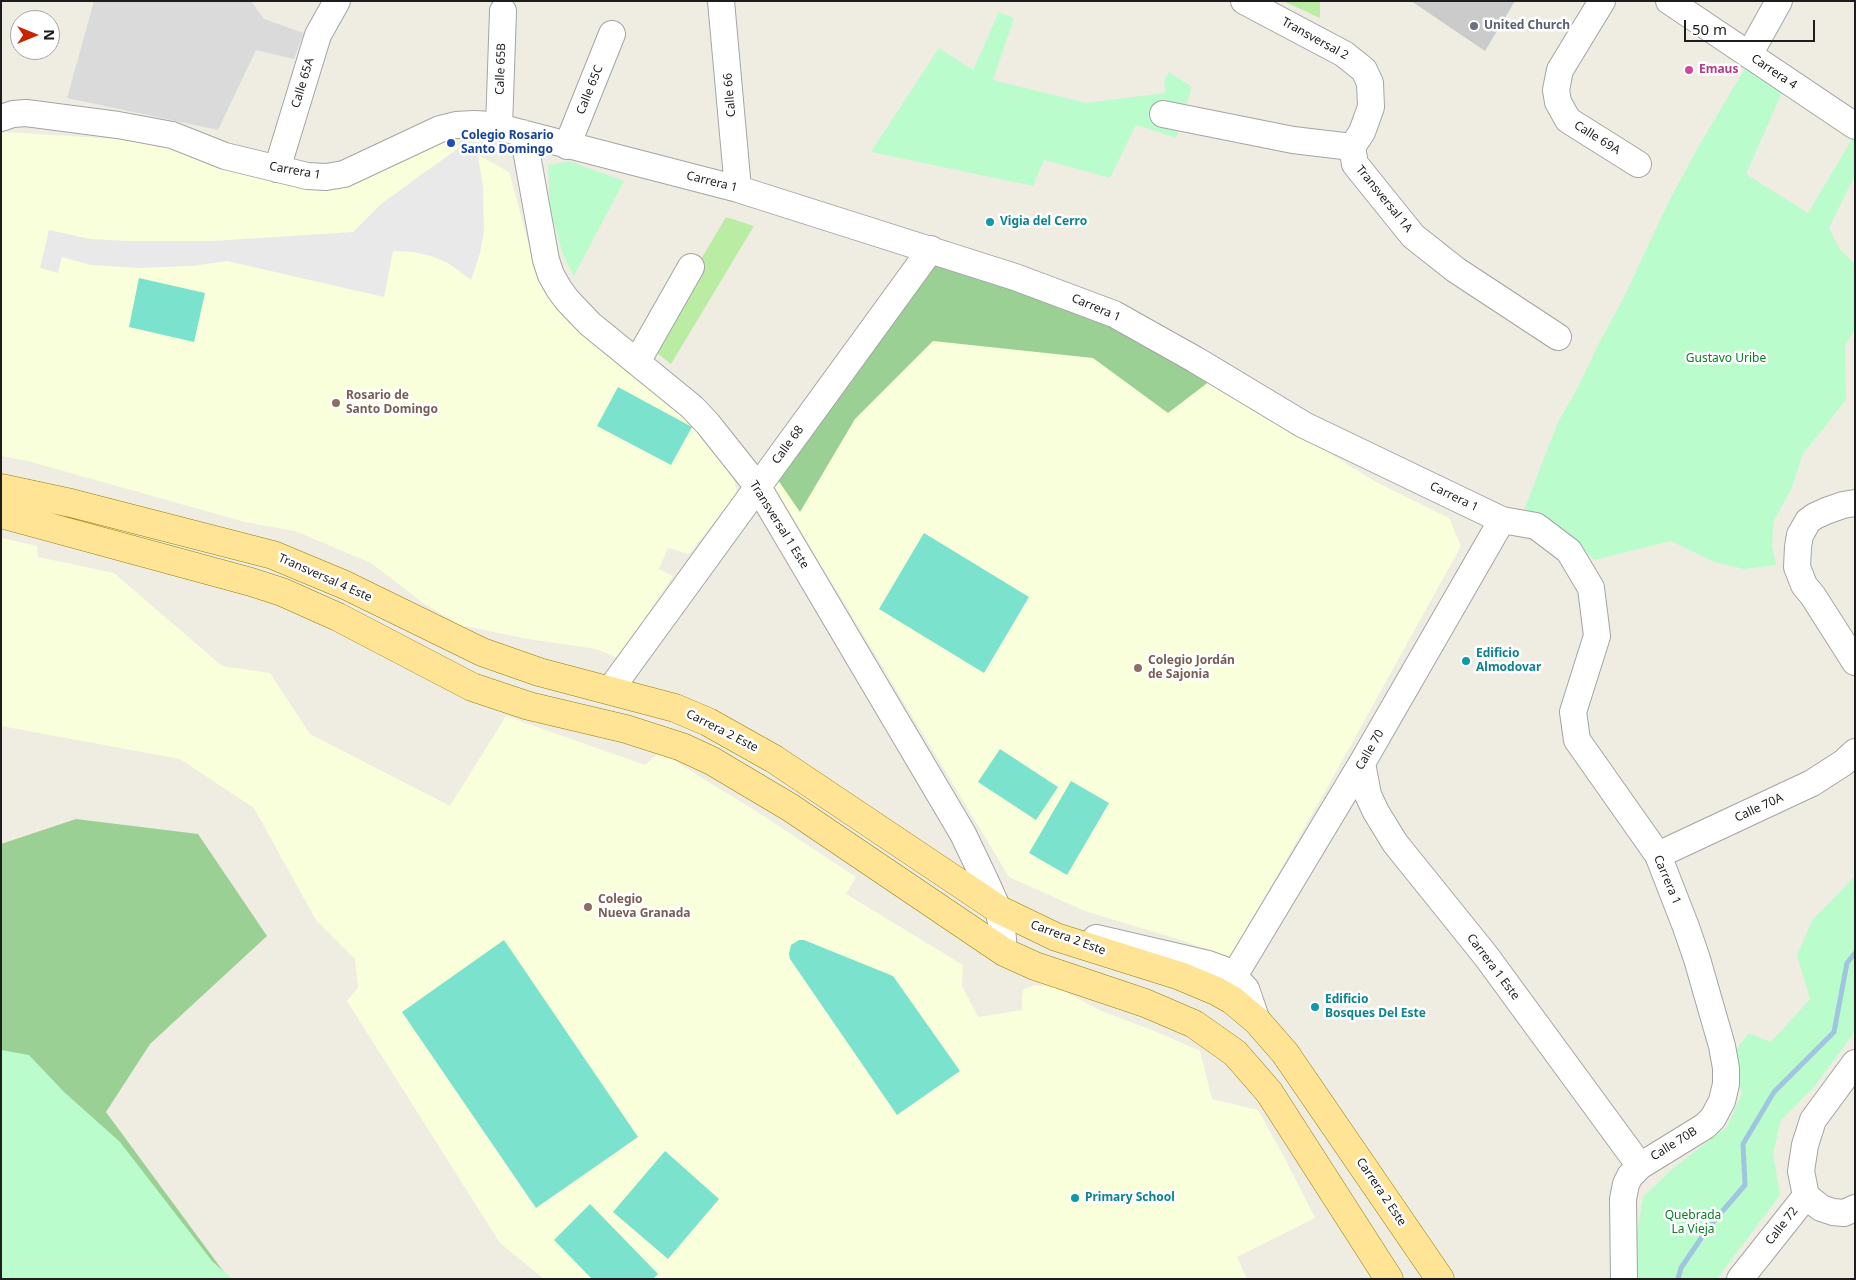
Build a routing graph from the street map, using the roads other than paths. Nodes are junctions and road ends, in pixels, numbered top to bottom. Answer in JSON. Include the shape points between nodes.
{"nodes":[{"id":1,"x":337,"y":1,"type":"edge"},
{"id":2,"x":721,"y":1,"type":"edge"},
{"id":3,"x":1244,"y":1,"type":"edge"},
{"id":4,"x":1602,"y":1,"type":"edge"},
{"id":5,"x":1669,"y":1,"type":"edge"},
{"id":6,"x":1780,"y":1,"type":"edge"},
{"id":7,"x":503,"y":11,"type":"dead end"},
{"id":8,"x":612,"y":34,"type":"dead end"},
{"id":9,"x":1749,"y":55,"type":"junction"},
{"id":10,"x":1163,"y":114,"type":"dead end"},
{"id":11,"x":1,"y":118,"type":"edge"},
{"id":12,"x":1855,"y":126,"type":"edge"},
{"id":13,"x":511,"y":130,"type":"junction"},
{"id":14,"x":567,"y":146,"type":"junction"},
{"id":15,"x":1352,"y":147,"type":"junction"},
{"id":16,"x":1638,"y":164,"type":"dead end"},
{"id":17,"x":277,"y":169,"type":"junction"},
{"id":18,"x":738,"y":189,"type":"junction"},
{"id":19,"x":931,"y":249,"type":"junction"},
{"id":20,"x":691,"y":267,"type":"dead end"},
{"id":21,"x":1558,"y":337,"type":"dead end"},
{"id":22,"x":637,"y":362,"type":"junction"},
{"id":23,"x":758,"y":487,"type":"junction"},
{"id":24,"x":1,"y":488,"type":"edge"},
{"id":25,"x":1855,"y":504,"type":"edge"},
{"id":26,"x":1,"y":514,"type":"edge"},
{"id":27,"x":1502,"y":520,"type":"junction"},
{"id":28,"x":1855,"y":662,"type":"edge"},
{"id":29,"x":610,"y":690,"type":"junction"},
{"id":30,"x":1855,"y":752,"type":"edge"},
{"id":31,"x":1362,"y":763,"type":"junction"},
{"id":32,"x":1658,"y":855,"type":"junction"},
{"id":33,"x":998,"y":909,"type":"junction"},
{"id":34,"x":1056,"y":936,"type":"junction"},
{"id":35,"x":1004,"y":952,"type":"junction"},
{"id":36,"x":1234,"y":976,"type":"junction"},
{"id":37,"x":1257,"y":1020,"type":"junction"},
{"id":38,"x":1855,"y":1062,"type":"edge"},
{"id":39,"x":1718,"y":1111,"type":"joint"},
{"id":40,"x":1635,"y":1171,"type":"junction"},
{"id":41,"x":1806,"y":1196,"type":"junction"},
{"id":42,"x":1855,"y":1208,"type":"edge"},
{"id":43,"x":1389,"y":1279,"type":"edge"},
{"id":44,"x":1440,"y":1279,"type":"edge"},
{"id":45,"x":1624,"y":1279,"type":"edge"},
{"id":46,"x":1740,"y":1279,"type":"edge"}],
"edges":[{"from":1,"to":17,"type":"street","name":"Calle 65A","via":[[318,35]]},
{"from":2,"to":18,"type":"street","name":"Calle 66"},
{"from":3,"to":15,"type":"street","name":"Transversal 2","via":[[1344,54],[1364,70],[1370,83],[1371,107],[1362,132]]},
{"from":4,"to":16,"type":"street","name":"Calle 69A","via":[[1560,70],[1556,90],[1558,102],[1568,120]]},
{"from":5,"to":9,"type":"street","name":"Carrera 4"},
{"from":6,"to":9,"type":"street"},
{"from":7,"to":13,"type":"street","name":"Calle 65B"},
{"from":8,"to":14,"type":"street","name":"Calle 65C"},
{"from":9,"to":12,"type":"street","name":"Carrera 4"},
{"from":10,"to":15,"type":"street","via":[[1293,140]]},
{"from":11,"to":17,"type":"street","name":"Carrera 1","via":[[26,113],[118,125],[172,135],[225,156]]},
{"from":13,"to":14,"type":"street","name":"Carrera 1"},
{"from":13,"to":17,"type":"street","name":"Carrera 1","via":[[474,124],[440,129],[344,174],[326,177]]},
{"from":13,"to":22,"type":"street","name":"Transversal 1 Este","via":[[551,275],[566,300]]},
{"from":14,"to":18,"type":"street","name":"Carrera 1"},
{"from":15,"to":21,"type":"street","name":"Transversal 1A","via":[[1355,164],[1414,236],[1456,270]]},
{"from":18,"to":19,"type":"street","name":"Carrera 1"},
{"from":19,"to":23,"type":"street","name":"Calle 68"},
{"from":19,"to":27,"type":"street","name":"Carrera 1","via":[[1114,314],[1304,425]]},
{"from":20,"to":22,"type":"street"},
{"from":22,"to":23,"type":"street","name":"Transversal 1 Este","via":[[708,424]]},
{"from":23,"to":29,"type":"street","name":"Calle 68"},
{"from":23,"to":33,"type":"street","name":"Transversal 1 Este","via":[[963,834]]},
{"from":24,"to":29,"type":"main road","name":"Transversal 4 Este","via":[[81,505],[273,555],[344,585],[482,652],[539,672]]},
{"from":25,"to":28,"type":"street","via":[[1815,516],[1800,535],[1798,547],[1799,575]]},
{"from":26,"to":35,"type":"main road","via":[[282,592],[338,617],[472,687],[528,706],[599,722],[682,747],[791,808]]},
{"from":27,"to":31,"type":"street","name":"Calle 70"},
{"from":27,"to":32,"type":"street","name":"Carrera 1","via":[[1536,526],[1569,551],[1591,588],[1597,636],[1574,712],[1577,740]]},
{"from":29,"to":33,"type":"main road","name":"Carrera 2 Este","via":[[675,708],[708,722],[774,759]]},
{"from":30,"to":32,"type":"street","name":"Calle 70A","via":[[1812,783]]},
{"from":31,"to":36,"type":"street","name":"Calle 70"},
{"from":31,"to":40,"type":"street","name":"Carrera 1 Este","via":[[1368,796],[1395,843],[1486,956]]},
{"from":32,"to":39,"type":"street","name":"Carrera 1","via":[[1694,951],[1722,1046],[1726,1084]]},
{"from":33,"to":34,"type":"main road","name":"Carrera 2 Este"},
{"from":33,"to":35,"type":"street","name":"Transversal 1 Este"},
{"from":34,"to":36,"type":"street","via":[[1088,936],[1208,964]]},
{"from":34,"to":37,"type":"main road","name":"Carrera 2 Este","via":[[1204,984]]},
{"from":35,"to":43,"type":"main road","via":[[1035,966],[1174,1014],[1235,1053],[1268,1092]]},
{"from":36,"to":37,"type":"street","via":[[1246,990]]},
{"from":37,"to":44,"type":"main road","name":"Carrera 2 Este","via":[[1285,1052]]},
{"from":38,"to":41,"type":"street","name":"Calle 72","via":[[1813,1120],[1801,1171]]},
{"from":39,"to":40,"type":"street","name":"Calle 70B","via":[[1705,1126]]},
{"from":40,"to":45,"type":"street","via":[[1626,1184],[1623,1199]]},
{"from":41,"to":42,"type":"street","via":[[1821,1208],[1833,1212]]},
{"from":41,"to":46,"type":"street","name":"Calle 72"}]}
